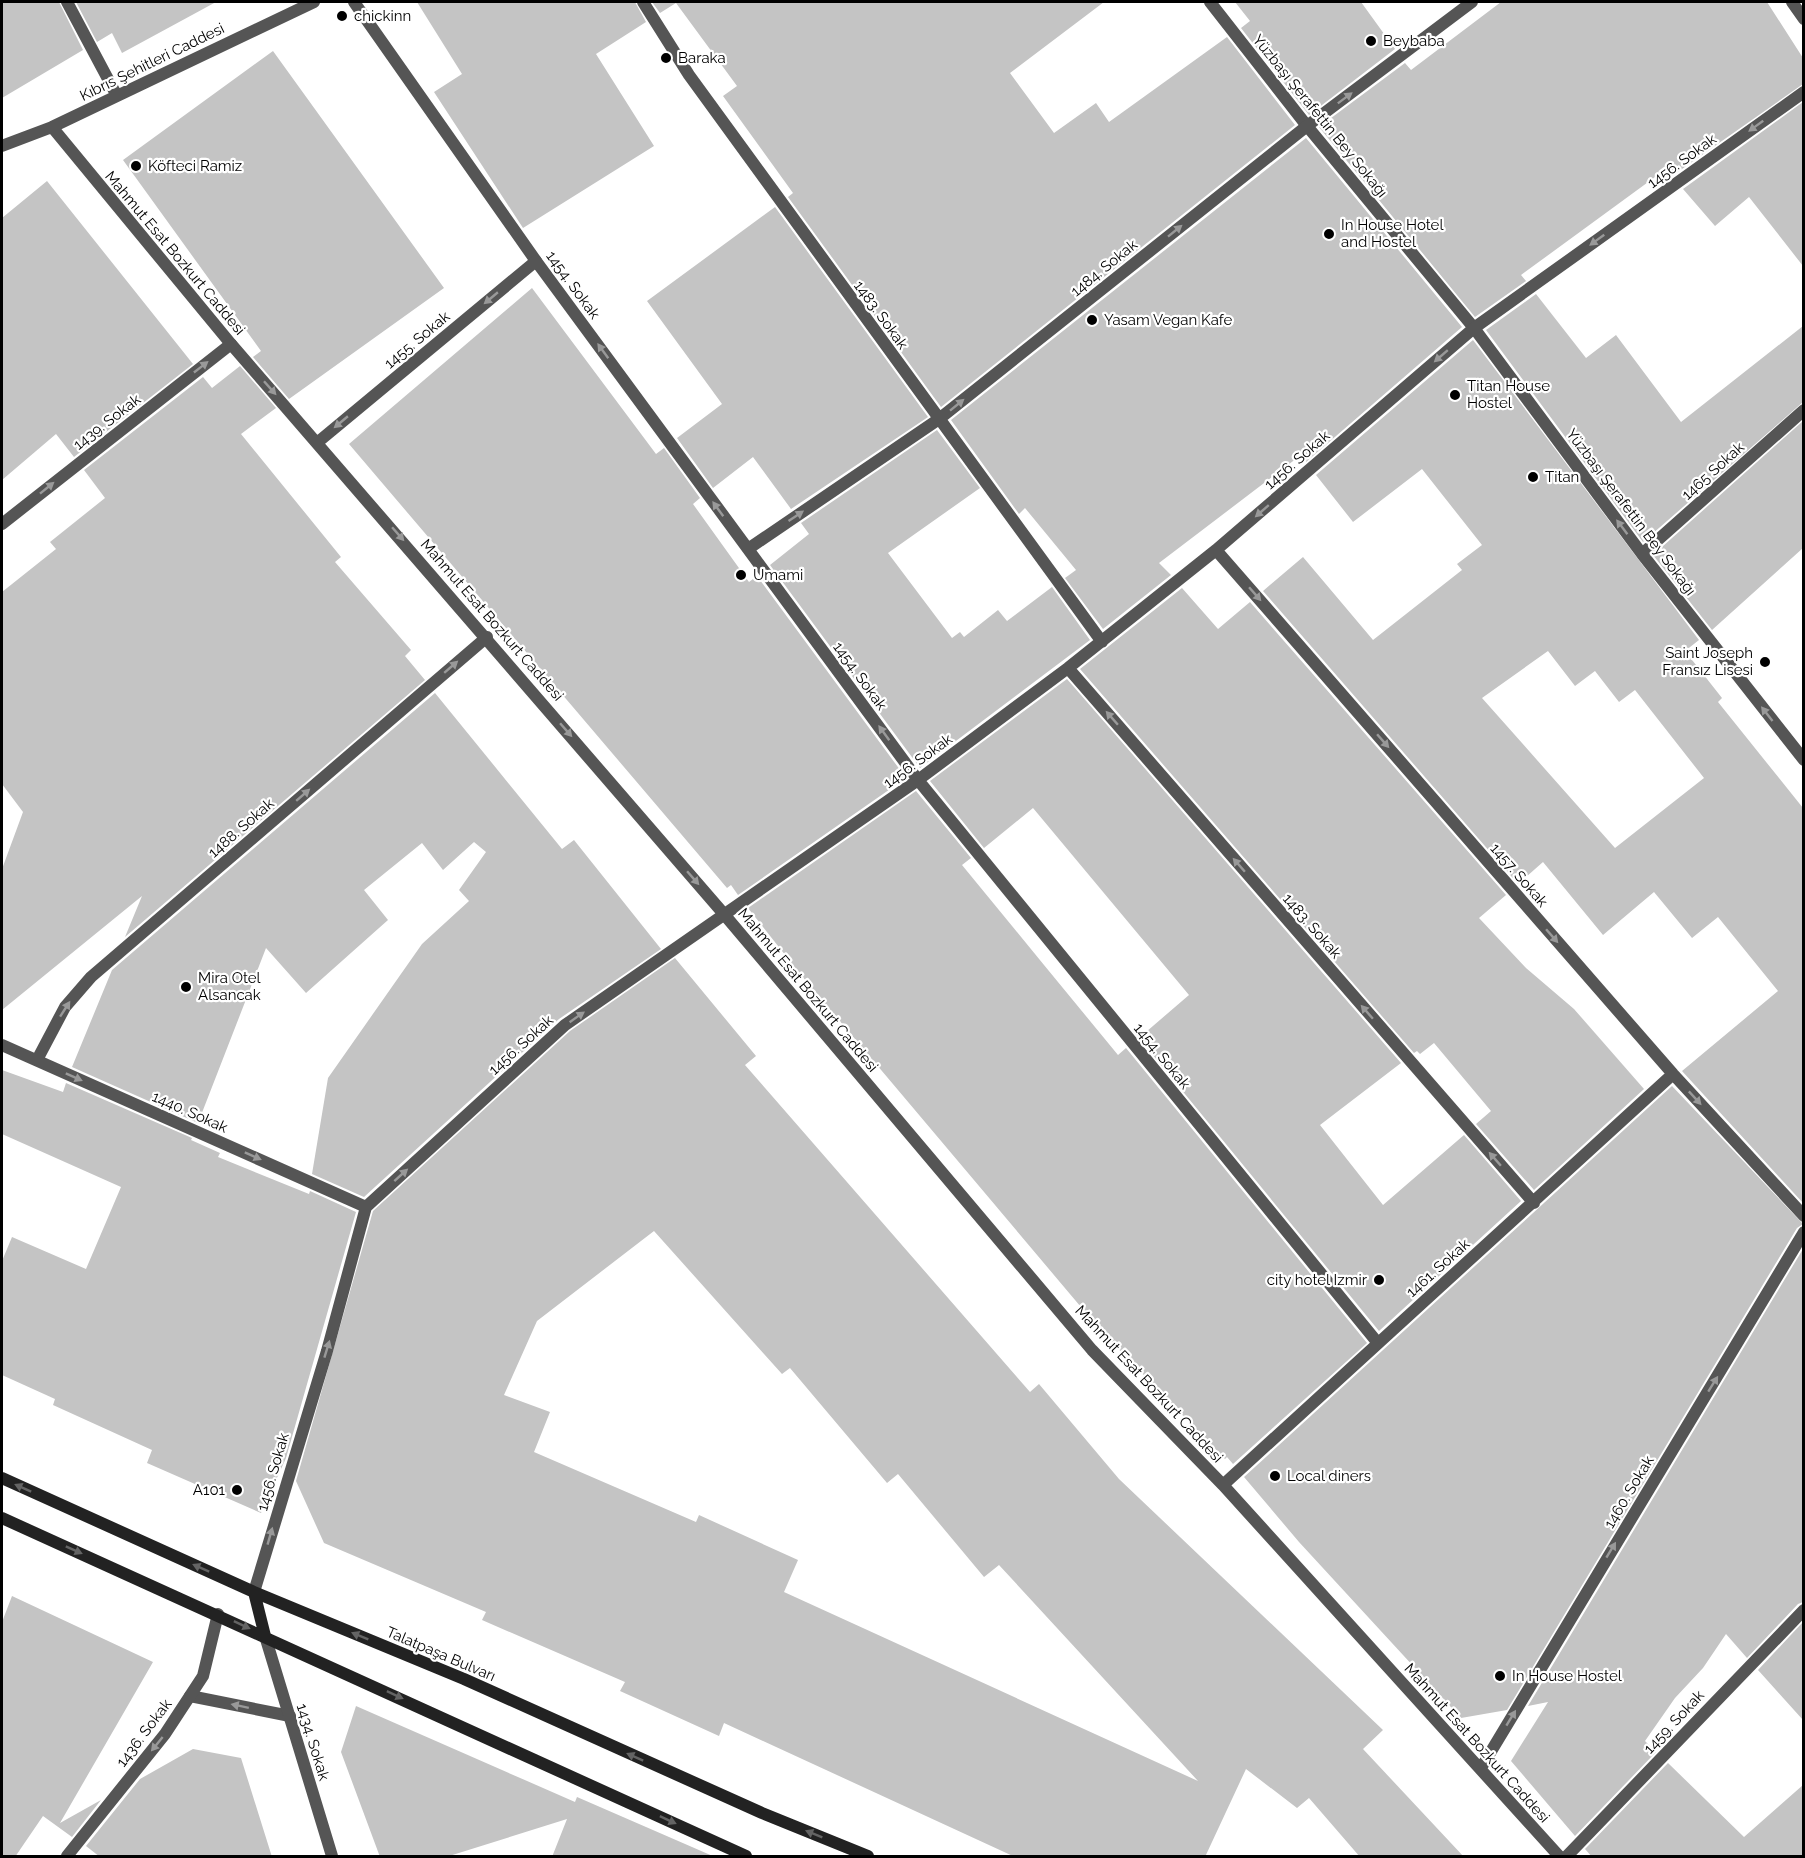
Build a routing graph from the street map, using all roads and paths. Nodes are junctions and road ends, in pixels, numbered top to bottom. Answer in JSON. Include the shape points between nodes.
{"nodes":[{"id":1,"x":67,"y":2,"type":"edge"},
{"id":2,"x":314,"y":2,"type":"edge"},
{"id":3,"x":354,"y":2,"type":"edge"},
{"id":4,"x":643,"y":2,"type":"edge"},
{"id":5,"x":1210,"y":2,"type":"edge"},
{"id":6,"x":1472,"y":2,"type":"edge"},
{"id":7,"x":1792,"y":2,"type":"edge"},
{"id":8,"x":1803,"y":19,"type":"edge"},
{"id":9,"x":1803,"y":92,"type":"edge"},
{"id":10,"x":117,"y":96,"type":"junction"},
{"id":11,"x":1307,"y":126,"type":"junction"},
{"id":12,"x":52,"y":127,"type":"junction"},
{"id":13,"x":2,"y":146,"type":"edge"},
{"id":14,"x":536,"y":261,"type":"junction"},
{"id":15,"x":1474,"y":328,"type":"junction"},
{"id":16,"x":231,"y":344,"type":"junction"},
{"id":17,"x":1803,"y":410,"type":"edge"},
{"id":18,"x":939,"y":419,"type":"junction"},
{"id":19,"x":318,"y":442,"type":"junction"},
{"id":20,"x":2,"y":524,"type":"edge"},
{"id":21,"x":748,"y":549,"type":"junction"},
{"id":22,"x":1216,"y":550,"type":"junction"},
{"id":23,"x":1642,"y":554,"type":"junction"},
{"id":24,"x":486,"y":637,"type":"junction"},
{"id":25,"x":1102,"y":642,"type":"junction"},
{"id":26,"x":1068,"y":668,"type":"junction"},
{"id":27,"x":1803,"y":760,"type":"edge"},
{"id":28,"x":918,"y":780,"type":"junction"},
{"id":29,"x":723,"y":913,"type":"junction"},
{"id":30,"x":2,"y":1045,"type":"edge"},
{"id":31,"x":37,"y":1060,"type":"junction"},
{"id":32,"x":1673,"y":1074,"type":"junction"},
{"id":33,"x":1534,"y":1203,"type":"junction"},
{"id":34,"x":366,"y":1207,"type":"junction"},
{"id":35,"x":1803,"y":1216,"type":"edge"},
{"id":36,"x":1803,"y":1232,"type":"edge"},
{"id":37,"x":1377,"y":1342,"type":"junction"},
{"id":38,"x":2,"y":1478,"type":"edge"},
{"id":39,"x":1224,"y":1485,"type":"junction"},
{"id":40,"x":2,"y":1518,"type":"edge"},
{"id":41,"x":254,"y":1592,"type":"junction"},
{"id":42,"x":1803,"y":1610,"type":"edge"},
{"id":43,"x":218,"y":1614,"type":"junction"},
{"id":44,"x":265,"y":1636,"type":"junction"},
{"id":45,"x":190,"y":1696,"type":"junction"},
{"id":46,"x":290,"y":1716,"type":"junction"},
{"id":47,"x":1481,"y":1768,"type":"junction"},
{"id":48,"x":67,"y":1857,"type":"edge"},
{"id":49,"x":332,"y":1857,"type":"edge"},
{"id":50,"x":747,"y":1857,"type":"edge"},
{"id":51,"x":868,"y":1857,"type":"edge"},
{"id":52,"x":1559,"y":1857,"type":"edge"},
{"id":53,"x":1567,"y":1857,"type":"edge"}],
"edges":[{"from":1,"to":10,"type":"street"},
{"from":2,"to":10,"type":"street","name":"Kıbrıs Şehitleri Caddesi"},
{"from":3,"to":14,"type":"street","name":"1454. Sokak"},
{"from":4,"to":18,"type":"street","name":"1483. Sokak","via":[[688,75]]},
{"from":5,"to":11,"type":"street","name":"Yüzbaşı Şerafettin Bey Sokağı"},
{"from":11,"to":6,"type":"street","name":"1484. Sokak","one_way":true},
{"from":7,"to":8,"type":"street"},
{"from":9,"to":15,"type":"street","name":"1456. Sokak","one_way":true},
{"from":10,"to":12,"type":"street","name":"Kıbrıs Şehitleri Caddesi"},
{"from":11,"to":15,"type":"street","name":"Yüzbaşı Şerafettin Bey Sokağı"},
{"from":18,"to":11,"type":"street","name":"1484. Sokak","one_way":true},
{"from":12,"to":13,"type":"street","name":"Kıbrıs Şehitleri Caddesi"},
{"from":12,"to":16,"type":"street","name":"Mahmut Esat Bozkurt Caddesi"},
{"from":14,"to":19,"type":"street","name":"1455. Sokak","one_way":true},
{"from":21,"to":14,"type":"street","name":"1454. Sokak","one_way":true},
{"from":15,"to":22,"type":"street","name":"1456. Sokak","one_way":true},
{"from":23,"to":15,"type":"street","name":"Yüzbaşı Şerafettin Bey Sokağı","one_way":true},
{"from":16,"to":19,"type":"street","name":"Mahmut Esat Bozkurt Caddesi","one_way":true},
{"from":20,"to":16,"type":"street","name":"1439. Sokak","one_way":true},
{"from":17,"to":23,"type":"street","name":"1465 Sokak"},
{"from":21,"to":18,"type":"street","name":"1484. Sokak","one_way":true},
{"from":18,"to":25,"type":"street","name":"1483. Sokak"},
{"from":19,"to":24,"type":"street","name":"Mahmut Esat Bozkurt Caddesi","one_way":true},
{"from":28,"to":21,"type":"street","name":"1454. Sokak","one_way":true},
{"from":22,"to":25,"type":"street","name":"1456. Sokak"},
{"from":22,"to":32,"type":"street","name":"1457. Sokak","one_way":true},
{"from":27,"to":23,"type":"street","name":"Yüzbaşı Şerafettin Bey Sokağı","one_way":true},
{"from":24,"to":29,"type":"street","name":"Mahmut Esat Bozkurt Caddesi","one_way":true},
{"from":31,"to":24,"type":"street","name":"1488. Sokak","one_way":true,"via":[[66,1007],[91,977]]},
{"from":25,"to":26,"type":"street","name":"1456. Sokak"},
{"from":26,"to":28,"type":"street","name":"1456. Sokak"},
{"from":33,"to":26,"type":"street","name":"1483. Sokak","one_way":true},
{"from":28,"to":29,"type":"street","name":"1456. Sokak"},
{"from":28,"to":37,"type":"street","name":"1454. Sokak"},
{"from":34,"to":29,"type":"street","name":"1456. Sokak","one_way":true,"via":[[566,1025]]},
{"from":29,"to":39,"type":"street","name":"Mahmut Esat Bozkurt Caddesi","via":[[1092,1350]]},
{"from":30,"to":31,"type":"street","name":"1440. Sokak"},
{"from":31,"to":34,"type":"street","name":"1440. Sokak","one_way":true},
{"from":32,"to":33,"type":"street","name":"1461. Sokak"},
{"from":32,"to":35,"type":"street","name":"1457. Sokak","one_way":true},
{"from":33,"to":37,"type":"street","name":"1461. Sokak"},
{"from":41,"to":34,"type":"street","name":"1456. Sokak","one_way":true},
{"from":47,"to":36,"type":"street","name":"1460. Sokak","one_way":true},
{"from":37,"to":39,"type":"street","name":"1461. Sokak"},
{"from":41,"to":38,"type":"main road","name":"Talatpaşa Bulvarı","one_way":true},
{"from":39,"to":47,"type":"street","name":"Mahmut Esat Bozkurt Caddesi"},
{"from":40,"to":43,"type":"main road","one_way":true},
{"from":41,"to":44,"type":"main road"},
{"from":51,"to":41,"type":"main road","name":"Talatpaşa Bulvarı","one_way":true,"via":[[464,1679]]},
{"from":42,"to":53,"type":"street","name":"1459. Sokak"},
{"from":43,"to":44,"type":"main road","one_way":true},
{"from":43,"to":45,"type":"street","name":"1436. Sokak","via":[[203,1676]]},
{"from":44,"to":46,"type":"street","name":"1434. Sokak"},
{"from":44,"to":50,"type":"main road","one_way":true},
{"from":46,"to":45,"type":"street","one_way":true},
{"from":45,"to":48,"type":"street","name":"1436. Sokak","one_way":true,"via":[[165,1734]]},
{"from":46,"to":49,"type":"street","name":"1434. Sokak"},
{"from":47,"to":52,"type":"street","name":"Mahmut Esat Bozkurt Caddesi"}]}
